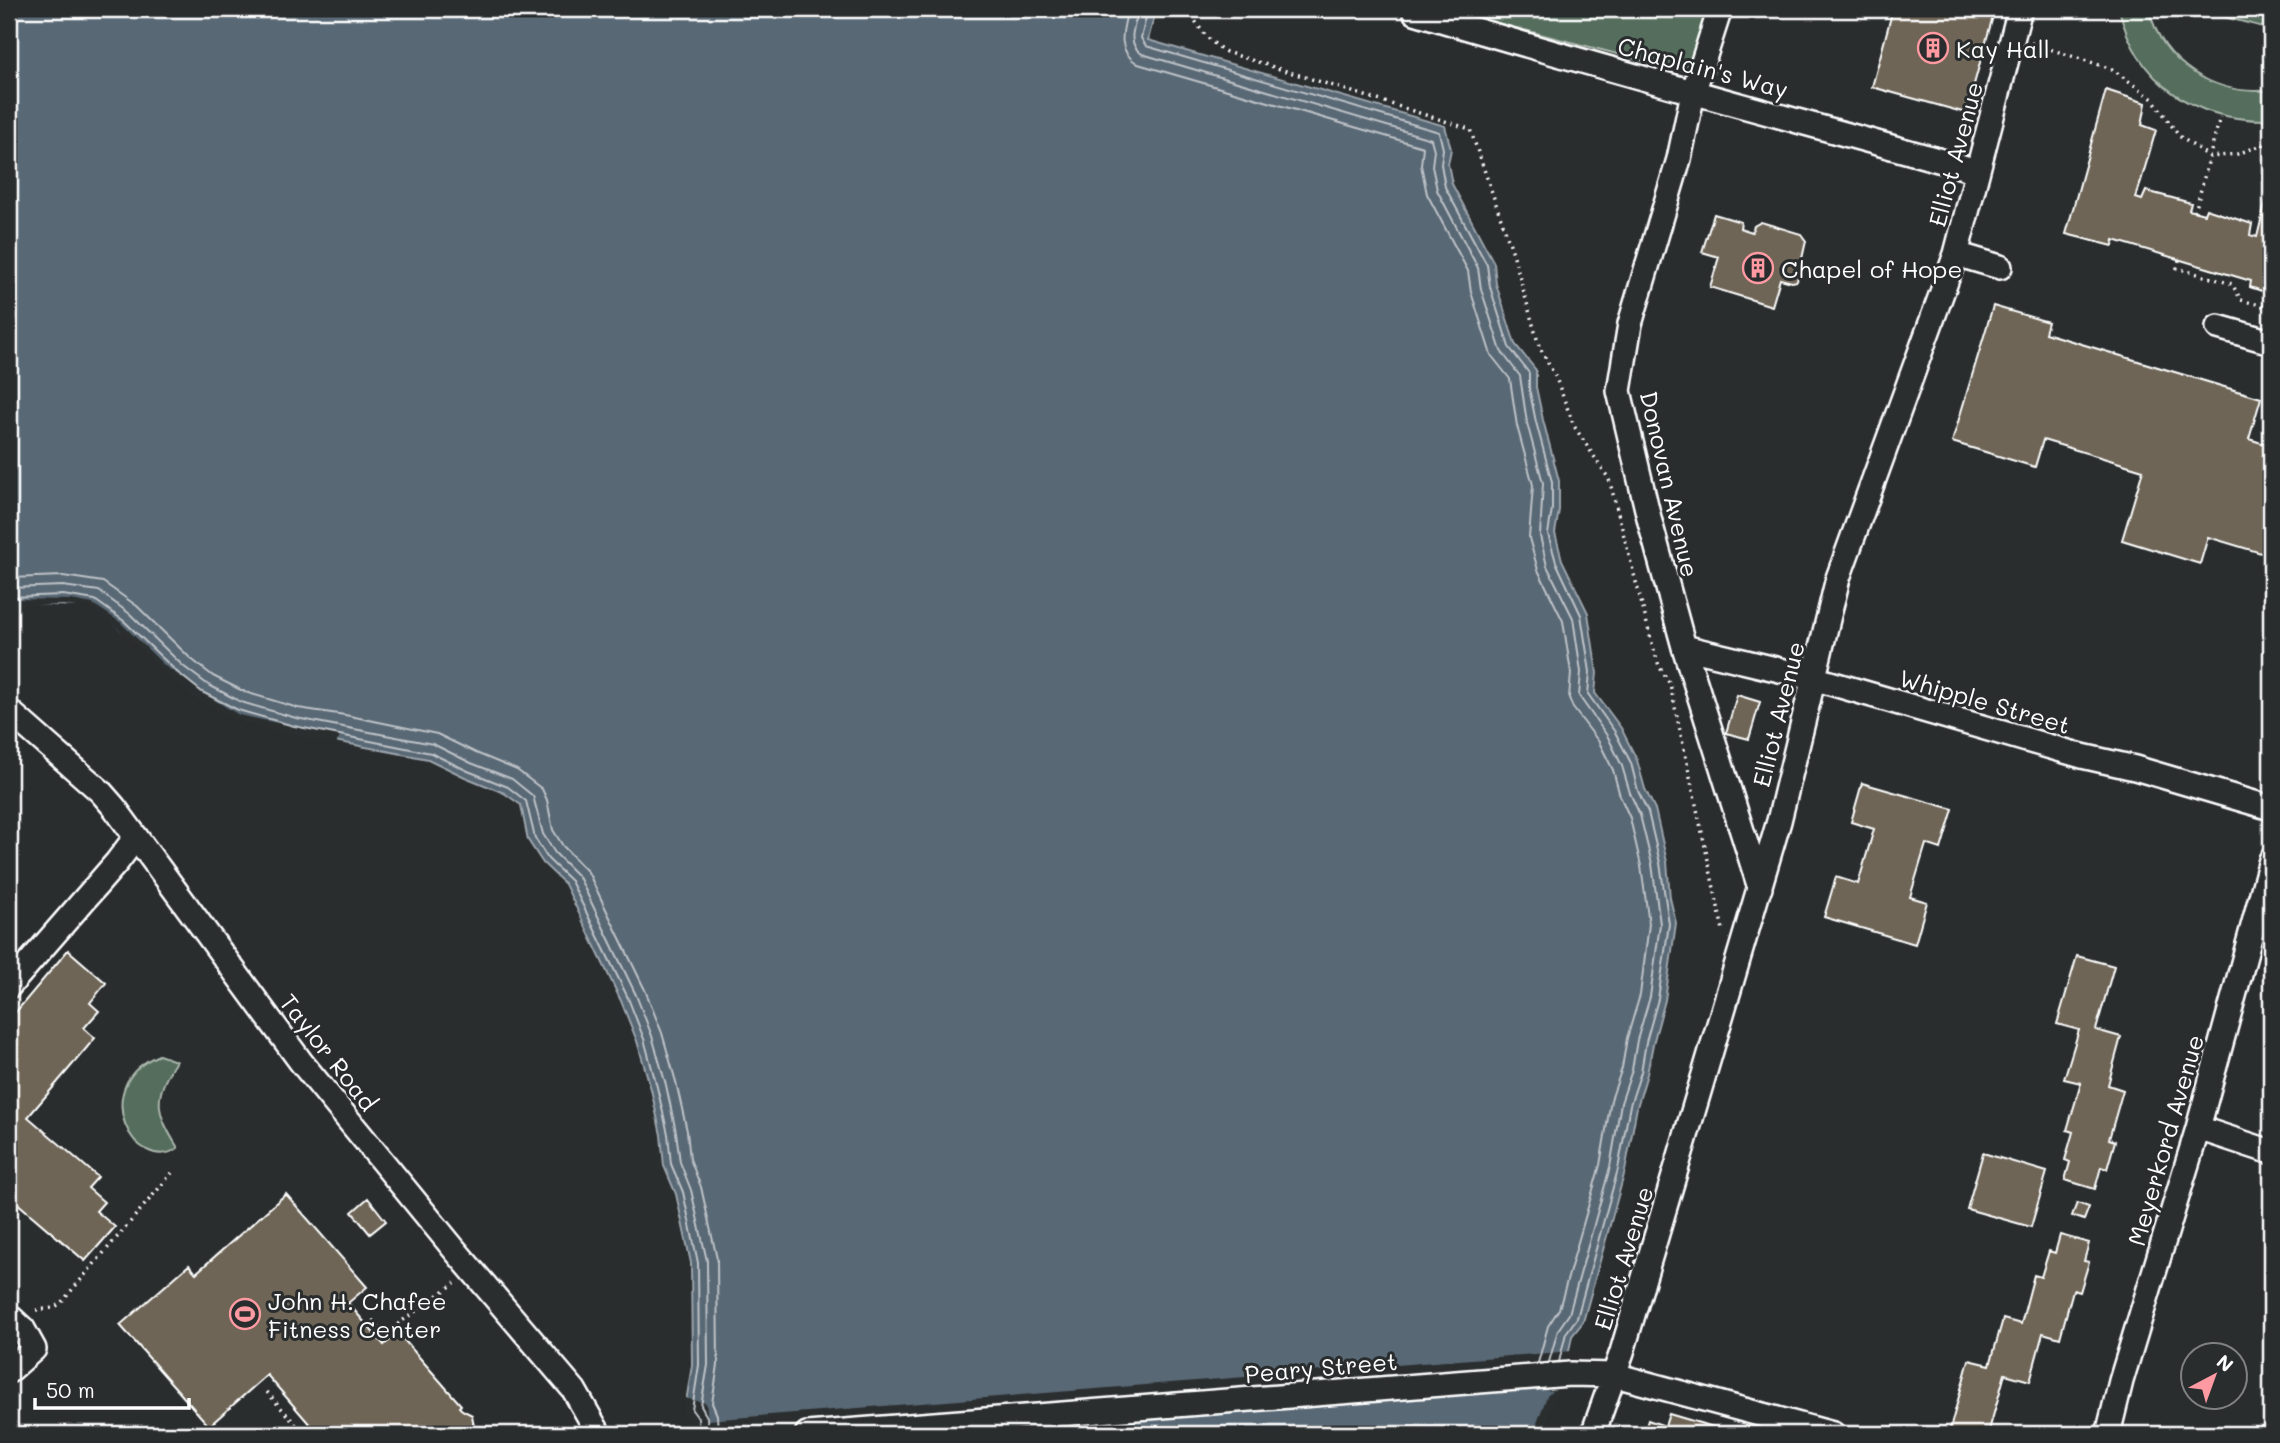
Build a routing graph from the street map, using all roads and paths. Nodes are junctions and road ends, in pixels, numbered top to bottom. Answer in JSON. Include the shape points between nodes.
{"nodes":[{"id":1,"x":1189,"y":9,"type":"edge"},
{"id":2,"x":1720,"y":9,"type":"edge"},
{"id":3,"x":2020,"y":9,"type":"edge"},
{"id":4,"x":1415,"y":12,"type":"dead end"},
{"id":5,"x":2012,"y":37,"type":"junction"},
{"id":6,"x":1693,"y":93,"type":"junction"},
{"id":7,"x":2220,"y":117,"type":"dead end"},
{"id":8,"x":2271,"y":142,"type":"edge"},
{"id":9,"x":2210,"y":157,"type":"junction"},
{"id":10,"x":1978,"y":171,"type":"junction"},
{"id":11,"x":2195,"y":212,"type":"dead end"},
{"id":12,"x":1956,"y":254,"type":"junction"},
{"id":13,"x":2179,"y":260,"type":"dead end"},
{"id":14,"x":2000,"y":267,"type":"dead end"},
{"id":15,"x":2271,"y":308,"type":"edge"},
{"id":16,"x":2218,"y":327,"type":"dead end"},
{"id":17,"x":2271,"y":342,"type":"edge"},
{"id":18,"x":1684,"y":647,"type":"junction"},
{"id":19,"x":1813,"y":678,"type":"junction"},
{"id":20,"x":9,"y":711,"type":"edge"},
{"id":21,"x":2271,"y":808,"type":"edge"},
{"id":22,"x":135,"y":837,"type":"junction"},
{"id":23,"x":2271,"y":860,"type":"edge"},
{"id":24,"x":1760,"y":888,"type":"junction"},
{"id":25,"x":1721,"y":935,"type":"dead end"},
{"id":26,"x":9,"y":985,"type":"edge"},
{"id":27,"x":2198,"y":1128,"type":"junction"},
{"id":28,"x":2271,"y":1152,"type":"edge"},
{"id":29,"x":172,"y":1173,"type":"dead end"},
{"id":30,"x":457,"y":1282,"type":"dead end"},
{"id":31,"x":35,"y":1310,"type":"dead end"},
{"id":32,"x":9,"y":1317,"type":"edge"},
{"id":33,"x":372,"y":1320,"type":"dead end"},
{"id":34,"x":9,"y":1371,"type":"edge"},
{"id":35,"x":1615,"y":1375,"type":"junction"},
{"id":36,"x":267,"y":1392,"type":"dead end"},
{"id":37,"x":304,"y":1434,"type":"edge"},
{"id":38,"x":599,"y":1434,"type":"edge"},
{"id":39,"x":807,"y":1434,"type":"edge"},
{"id":40,"x":1593,"y":1434,"type":"edge"},
{"id":41,"x":1833,"y":1434,"type":"edge"},
{"id":42,"x":2108,"y":1434,"type":"edge"}],
"edges":[{"from":1,"to":25,"type":"path","via":[[1210,43],[1226,52],[1471,128],[1539,346],[1574,426],[1609,479],[1652,643],[1670,684],[1720,911]]},
{"from":2,"to":6,"type":"street","name":"Donovan Avenue"},
{"from":3,"to":5,"type":"street","name":"Elliot Avenue"},
{"from":4,"to":6,"type":"street","name":"Chaplain's Way"},
{"from":5,"to":9,"type":"path","via":[[2112,69],[2153,99],[2179,136]]},
{"from":5,"to":10,"type":"street","name":"Elliot Avenue"},
{"from":6,"to":10,"type":"street","name":"Chaplain's Way"},
{"from":6,"to":18,"type":"street","name":"Donovan Avenue","via":[[1679,159],[1630,324],[1619,391]]},
{"from":7,"to":9,"type":"path"},
{"from":8,"to":9,"type":"path"},
{"from":9,"to":11,"type":"path"},
{"from":10,"to":12,"type":"street","name":"Elliot Avenue"},
{"from":12,"to":14,"type":"street"},
{"from":12,"to":19,"type":"street","name":"Elliot Avenue","via":[[1838,578]]},
{"from":13,"to":15,"type":"path","via":[[2177,268],[2232,284],[2242,300]]},
{"from":16,"to":17,"type":"street"},
{"from":18,"to":19,"type":"street","name":"Whipple Street"},
{"from":18,"to":24,"type":"street","name":"Donovan Avenue"},
{"from":19,"to":21,"type":"street","name":"Whipple Street"},
{"from":19,"to":24,"type":"street","name":"Elliot Avenue"},
{"from":20,"to":22,"type":"street","name":"Taylor Road","via":[[100,791]]},
{"from":22,"to":26,"type":"street"},
{"from":22,"to":38,"type":"street","name":"Taylor Road","via":[[301,1062],[574,1390]]},
{"from":23,"to":27,"type":"street","name":"Meyerkord Avenue"},
{"from":24,"to":35,"type":"street","name":"Elliot Avenue"},
{"from":27,"to":28,"type":"street"},
{"from":27,"to":42,"type":"street","name":"Meyerkord Avenue"},
{"from":29,"to":31,"type":"path","via":[[60,1304]]},
{"from":30,"to":33,"type":"path","via":[[384,1334]]},
{"from":32,"to":34,"type":"street","via":[[23,1329],[34,1349]]},
{"from":35,"to":39,"type":"street","name":"Peary Street","via":[[1570,1374]]},
{"from":35,"to":40,"type":"street","name":"Elliot Avenue"},
{"from":35,"to":41,"type":"street","name":"Peary Street"},
{"from":36,"to":37,"type":"path"}]}
